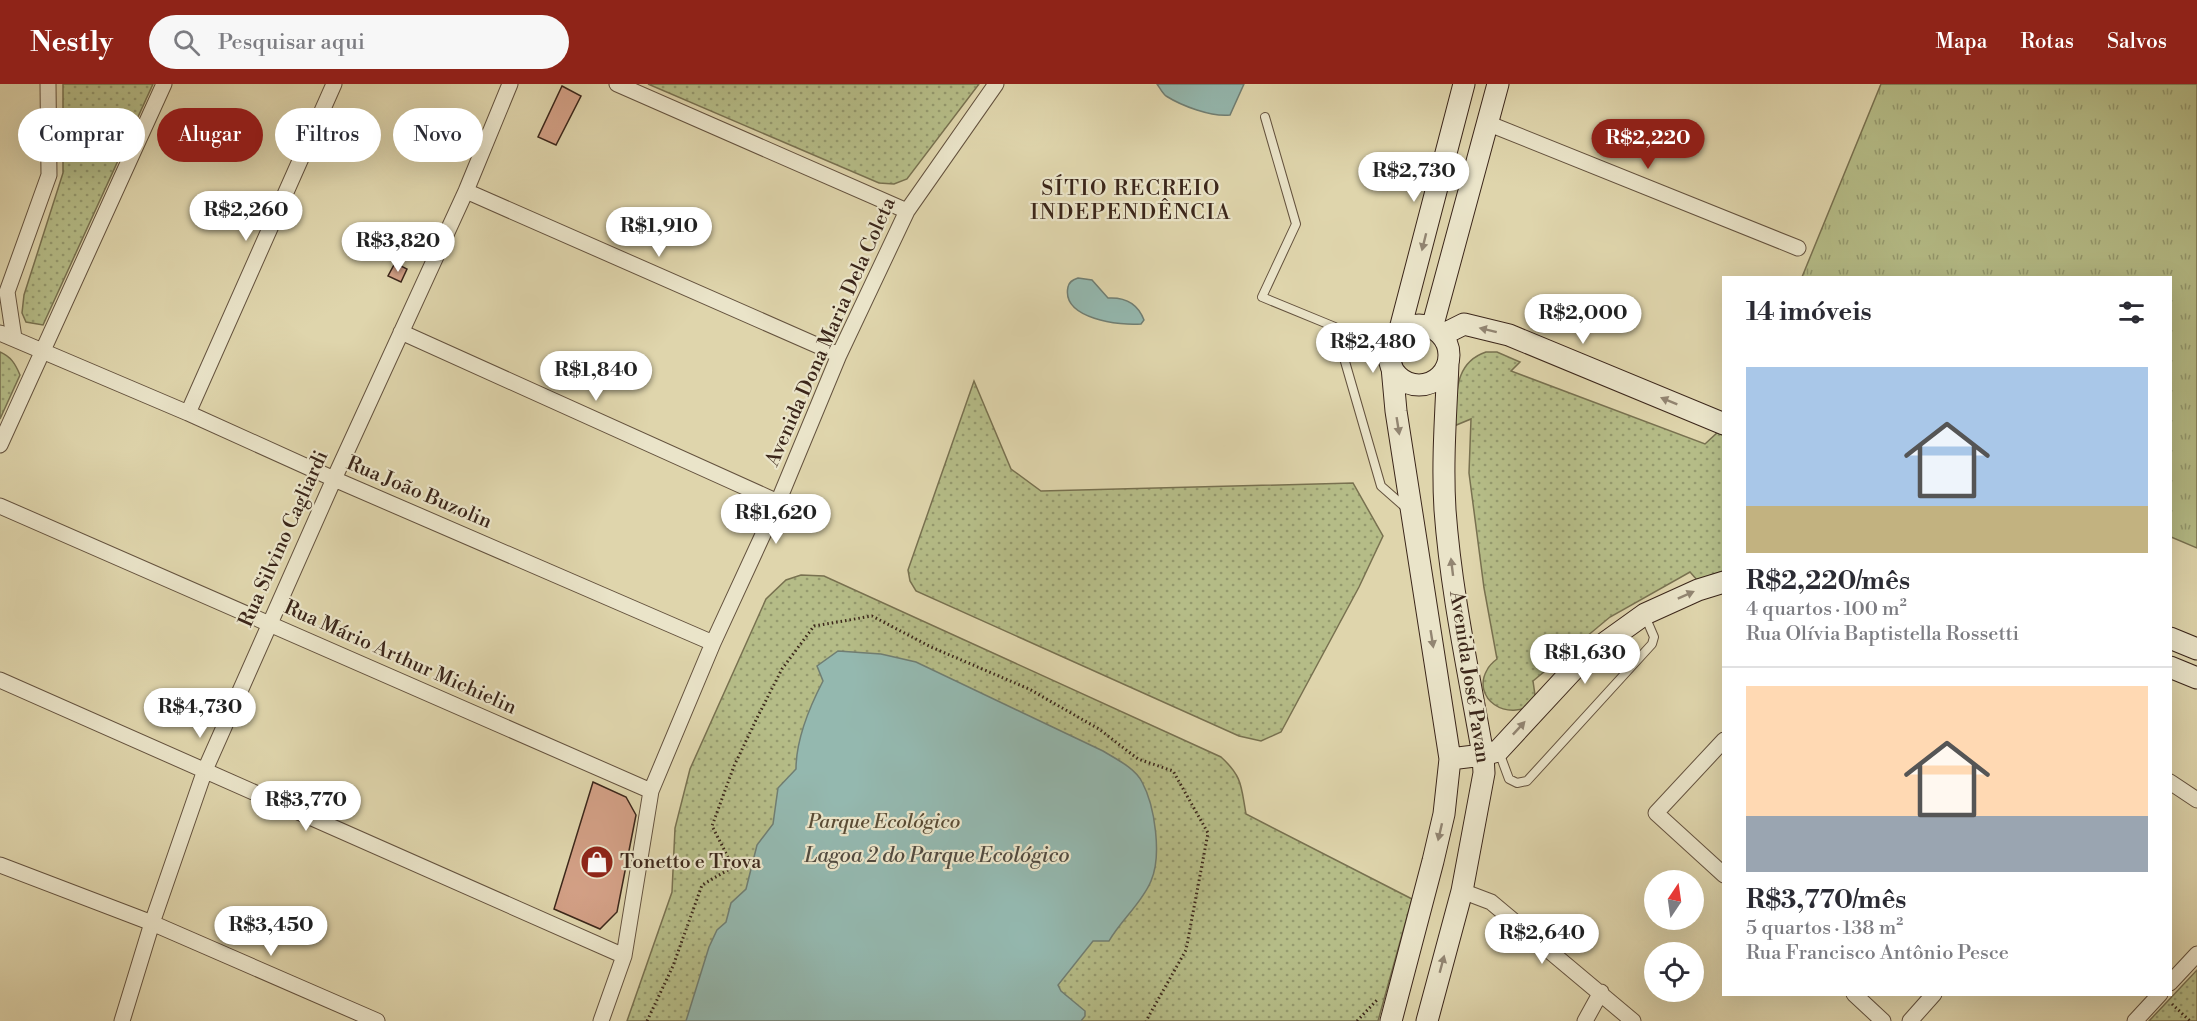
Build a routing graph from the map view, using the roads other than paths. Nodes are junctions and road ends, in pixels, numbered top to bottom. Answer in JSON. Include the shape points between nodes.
{"nodes":[{"id":1,"x":48,"y":84,"type":"edge"},
{"id":2,"x":164,"y":84,"type":"edge"},
{"id":3,"x":334,"y":84,"type":"edge"},
{"id":4,"x":510,"y":84,"type":"edge"},
{"id":5,"x":617,"y":84,"type":"edge"},
{"id":6,"x":996,"y":84,"type":"edge"},
{"id":7,"x":1464,"y":84,"type":"edge"},
{"id":8,"x":1498,"y":84,"type":"edge"},
{"id":9,"x":1264,"y":117,"type":"dead end"},
{"id":10,"x":1487,"y":123,"type":"junction"},
{"id":11,"x":466,"y":191,"type":"junction"},
{"id":12,"x":907,"y":211,"type":"junction"},
{"id":13,"x":1798,"y":248,"type":"dead end"},
{"id":14,"x":4,"y":292,"type":"edge"},
{"id":15,"x":1437,"y":331,"type":"junction"},
{"id":16,"x":401,"y":332,"type":"junction"},
{"id":17,"x":1399,"y":333,"type":"junction"},
{"id":18,"x":7,"y":336,"type":"edge"},
{"id":19,"x":42,"y":351,"type":"junction"},
{"id":20,"x":840,"y":355,"type":"junction"},
{"id":21,"x":1448,"y":363,"type":"junction"},
{"id":22,"x":1392,"y":367,"type":"junction"},
{"id":23,"x":188,"y":412,"type":"junction"},
{"id":24,"x":1722,"y":423,"type":"edge"},
{"id":25,"x":0,"y":445,"type":"edge"},
{"id":26,"x":334,"y":479,"type":"junction"},
{"id":27,"x":778,"y":502,"type":"junction"},
{"id":28,"x":0,"y":506,"type":"edge"},
{"id":29,"x":1413,"y":514,"type":"junction"},
{"id":30,"x":1722,"y":583,"type":"edge"},
{"id":31,"x":1645,"y":614,"type":"junction"},
{"id":32,"x":269,"y":624,"type":"junction"},
{"id":33,"x":2172,"y":639,"type":"edge"},
{"id":34,"x":713,"y":643,"type":"junction"},
{"id":35,"x":2197,"y":649,"type":"edge"},
{"id":36,"x":2172,"y":668,"type":"edge"},
{"id":37,"x":2197,"y":678,"type":"edge"},
{"id":38,"x":0,"y":680,"type":"edge"},
{"id":39,"x":1722,"y":742,"type":"edge"},
{"id":40,"x":1491,"y":753,"type":"junction"},
{"id":41,"x":1450,"y":759,"type":"junction"},
{"id":42,"x":205,"y":770,"type":"junction"},
{"id":43,"x":2172,"y":783,"type":"edge"},
{"id":44,"x":651,"y":791,"type":"junction"},
{"id":45,"x":2197,"y":800,"type":"edge"},
{"id":46,"x":0,"y":865,"type":"edge"},
{"id":47,"x":1722,"y":873,"type":"edge"},
{"id":48,"x":1462,"y":891,"type":"junction"},
{"id":49,"x":152,"y":923,"type":"junction"},
{"id":50,"x":2197,"y":954,"type":"edge"},
{"id":51,"x":624,"y":956,"type":"junction"},
{"id":52,"x":2172,"y":981,"type":"edge"},
{"id":53,"x":1600,"y":992,"type":"junction"},
{"id":54,"x":1856,"y":996,"type":"edge"},
{"id":55,"x":1932,"y":996,"type":"edge"},
{"id":56,"x":2164,"y":998,"type":"edge"},
{"id":57,"x":122,"y":1021,"type":"edge"},
{"id":58,"x":377,"y":1021,"type":"edge"},
{"id":59,"x":601,"y":1021,"type":"edge"},
{"id":60,"x":1391,"y":1021,"type":"edge"},
{"id":61,"x":1427,"y":1021,"type":"edge"},
{"id":62,"x":1585,"y":1021,"type":"edge"},
{"id":63,"x":1633,"y":1021,"type":"edge"},
{"id":64,"x":1883,"y":1021,"type":"edge"},
{"id":65,"x":1910,"y":1021,"type":"edge"},
{"id":66,"x":2135,"y":1021,"type":"edge"}],
"edges":[{"from":1,"to":14,"type":"street","via":[[49,175]]},
{"from":2,"to":19,"type":"street"},
{"from":3,"to":23,"type":"street"},
{"from":4,"to":11,"type":"street","name":"Rua Silvino Cagliardi"},
{"from":5,"to":12,"type":"street"},
{"from":6,"to":12,"type":"street","name":"Avenida Dona Maria Dela Coleta"},
{"from":7,"to":17,"type":"street","one_way":true},
{"from":8,"to":10,"type":"street"},
{"from":9,"to":29,"type":"lane","via":[[1296,224],[1262,297],[1335,327],[1381,486]]},
{"from":10,"to":13,"type":"street"},
{"from":10,"to":15,"type":"street"},
{"from":11,"to":16,"type":"street","name":"Rua Silvino Cagliardi"},
{"from":11,"to":20,"type":"street"},
{"from":12,"to":20,"type":"street","name":"Avenida Dona Maria Dela Coleta"},
{"from":14,"to":18,"type":"street"},
{"from":15,"to":17,"type":"street","via":[[1415,325]]},
{"from":15,"to":21,"type":"street","via":[[1448,344]]},
{"from":24,"to":15,"type":"street","one_way":true,"via":[[1509,335],[1464,324]]},
{"from":16,"to":26,"type":"street","name":"Rua Silvino Cagliardi"},
{"from":16,"to":27,"type":"street"},
{"from":17,"to":22,"type":"street","via":[[1390,349]]},
{"from":18,"to":19,"type":"street","name":"Rua João Buzolin"},
{"from":19,"to":23,"type":"street","name":"Rua João Buzolin"},
{"from":19,"to":25,"type":"street"},
{"from":20,"to":27,"type":"street","name":"Avenida Dona Maria Dela Coleta"},
{"from":21,"to":22,"type":"street","via":[[1436,380],[1416,385],[1398,376]]},
{"from":40,"to":21,"type":"street","name":"Avenida José Pavan","one_way":true,"via":[[1454,584],[1445,510]]},
{"from":22,"to":29,"type":"street","name":"Avenida José Pavan","one_way":true},
{"from":23,"to":26,"type":"street","name":"Rua João Buzolin"},
{"from":26,"to":32,"type":"street","name":"Rua Silvino Cagliardi"},
{"from":26,"to":34,"type":"street","name":"Rua João Buzolin"},
{"from":27,"to":34,"type":"street","name":"Avenida Dona Maria Dela Coleta"},
{"from":28,"to":32,"type":"street","name":"Rua Mário Arthur Michielin"},
{"from":29,"to":41,"type":"street","name":"Avenida José Pavan","one_way":true},
{"from":31,"to":30,"type":"street","one_way":true},
{"from":40,"to":31,"type":"street","one_way":true,"via":[[1585,657]]},
{"from":31,"to":40,"type":"lane","via":[[1654,637],[1652,644],[1527,781],[1517,783],[1509,779]]},
{"from":32,"to":42,"type":"street","name":"Rua Silvino Cagliardi"},
{"from":32,"to":44,"type":"street","name":"Rua Mário Arthur Michielin"},
{"from":33,"to":35,"type":"street"},
{"from":34,"to":44,"type":"street","name":"Avenida Dona Maria Dela Coleta"},
{"from":36,"to":37,"type":"street"},
{"from":38,"to":42,"type":"street"},
{"from":39,"to":47,"type":"street","via":[[1656,813]]},
{"from":40,"to":41,"type":"street"},
{"from":40,"to":48,"type":"street","name":"Avenida José Pavan"},
{"from":41,"to":60,"type":"street","name":"Avenida José Pavan","one_way":true,"via":[[1444,814]]},
{"from":42,"to":49,"type":"street","name":"Rua Silvino Cagliardi"},
{"from":42,"to":51,"type":"street"},
{"from":43,"to":45,"type":"street"},
{"from":44,"to":51,"type":"street","name":"Avenida Dona Maria Dela Coleta"},
{"from":46,"to":49,"type":"street"},
{"from":48,"to":53,"type":"street","via":[[1491,902]]},
{"from":61,"to":48,"type":"street","name":"Avenida José Pavan","one_way":true},
{"from":49,"to":57,"type":"street","name":"Rua Silvino Cagliardi"},
{"from":49,"to":58,"type":"street"},
{"from":50,"to":52,"type":"street"},
{"from":51,"to":59,"type":"street","name":"Avenida Dona Maria Dela Coleta"},
{"from":53,"to":62,"type":"street"},
{"from":53,"to":63,"type":"street"},
{"from":54,"to":64,"type":"street"},
{"from":55,"to":65,"type":"street"},
{"from":56,"to":66,"type":"street"}]}
